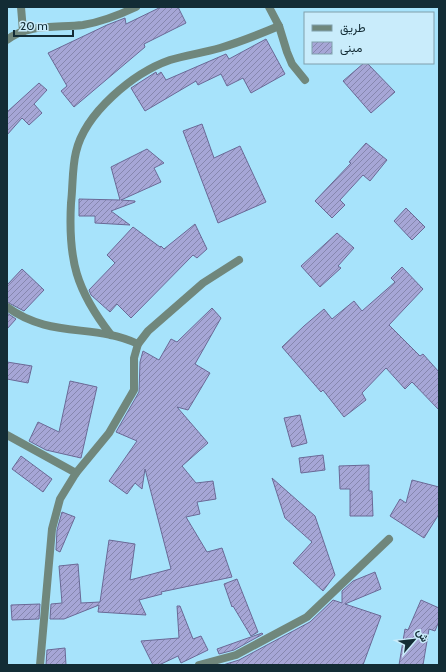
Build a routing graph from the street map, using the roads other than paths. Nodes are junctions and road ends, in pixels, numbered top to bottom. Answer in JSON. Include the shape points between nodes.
{"nodes":[{"id":1,"x":21,"y":7,"type":"edge"},
{"id":2,"x":136,"y":7,"type":"edge"},
{"id":3,"x":269,"y":7,"type":"edge"},
{"id":4,"x":279,"y":26,"type":"junction"},
{"id":5,"x":24,"y":31,"type":"junction"},
{"id":6,"x":7,"y":40,"type":"edge"},
{"id":7,"x":305,"y":80,"type":"dead end"},
{"id":8,"x":239,"y":260,"type":"dead end"},
{"id":9,"x":7,"y":307,"type":"edge"},
{"id":10,"x":111,"y":334,"type":"junction"},
{"id":11,"x":138,"y":344,"type":"junction"},
{"id":12,"x":7,"y":435,"type":"edge"},
{"id":13,"x":76,"y":473,"type":"junction"},
{"id":14,"x":390,"y":539,"type":"dead end"},
{"id":15,"x":40,"y":665,"type":"edge"},
{"id":16,"x":199,"y":665,"type":"edge"}],
"edges":[{"from":1,"to":5,"type":"street"},
{"from":2,"to":5,"type":"street","via":[[91,23]]},
{"from":3,"to":4,"type":"street"},
{"from":4,"to":7,"type":"street","via":[[289,58]]},
{"from":4,"to":10,"type":"street","via":[[218,49],[169,61],[143,73],[103,107],[82,135],[76,152],[74,170],[70,228],[72,256],[85,296]]},
{"from":5,"to":6,"type":"street"},
{"from":8,"to":11,"type":"street","via":[[203,282],[148,331]]},
{"from":9,"to":10,"type":"street","via":[[25,319],[41,325]]},
{"from":10,"to":11,"type":"street"},
{"from":11,"to":13,"type":"street","via":[[134,358],[134,390],[109,433]]},
{"from":12,"to":13,"type":"street"},
{"from":13,"to":15,"type":"street","via":[[60,499],[52,529]]},
{"from":14,"to":16,"type":"street","via":[[306,617],[236,655]]}]}
